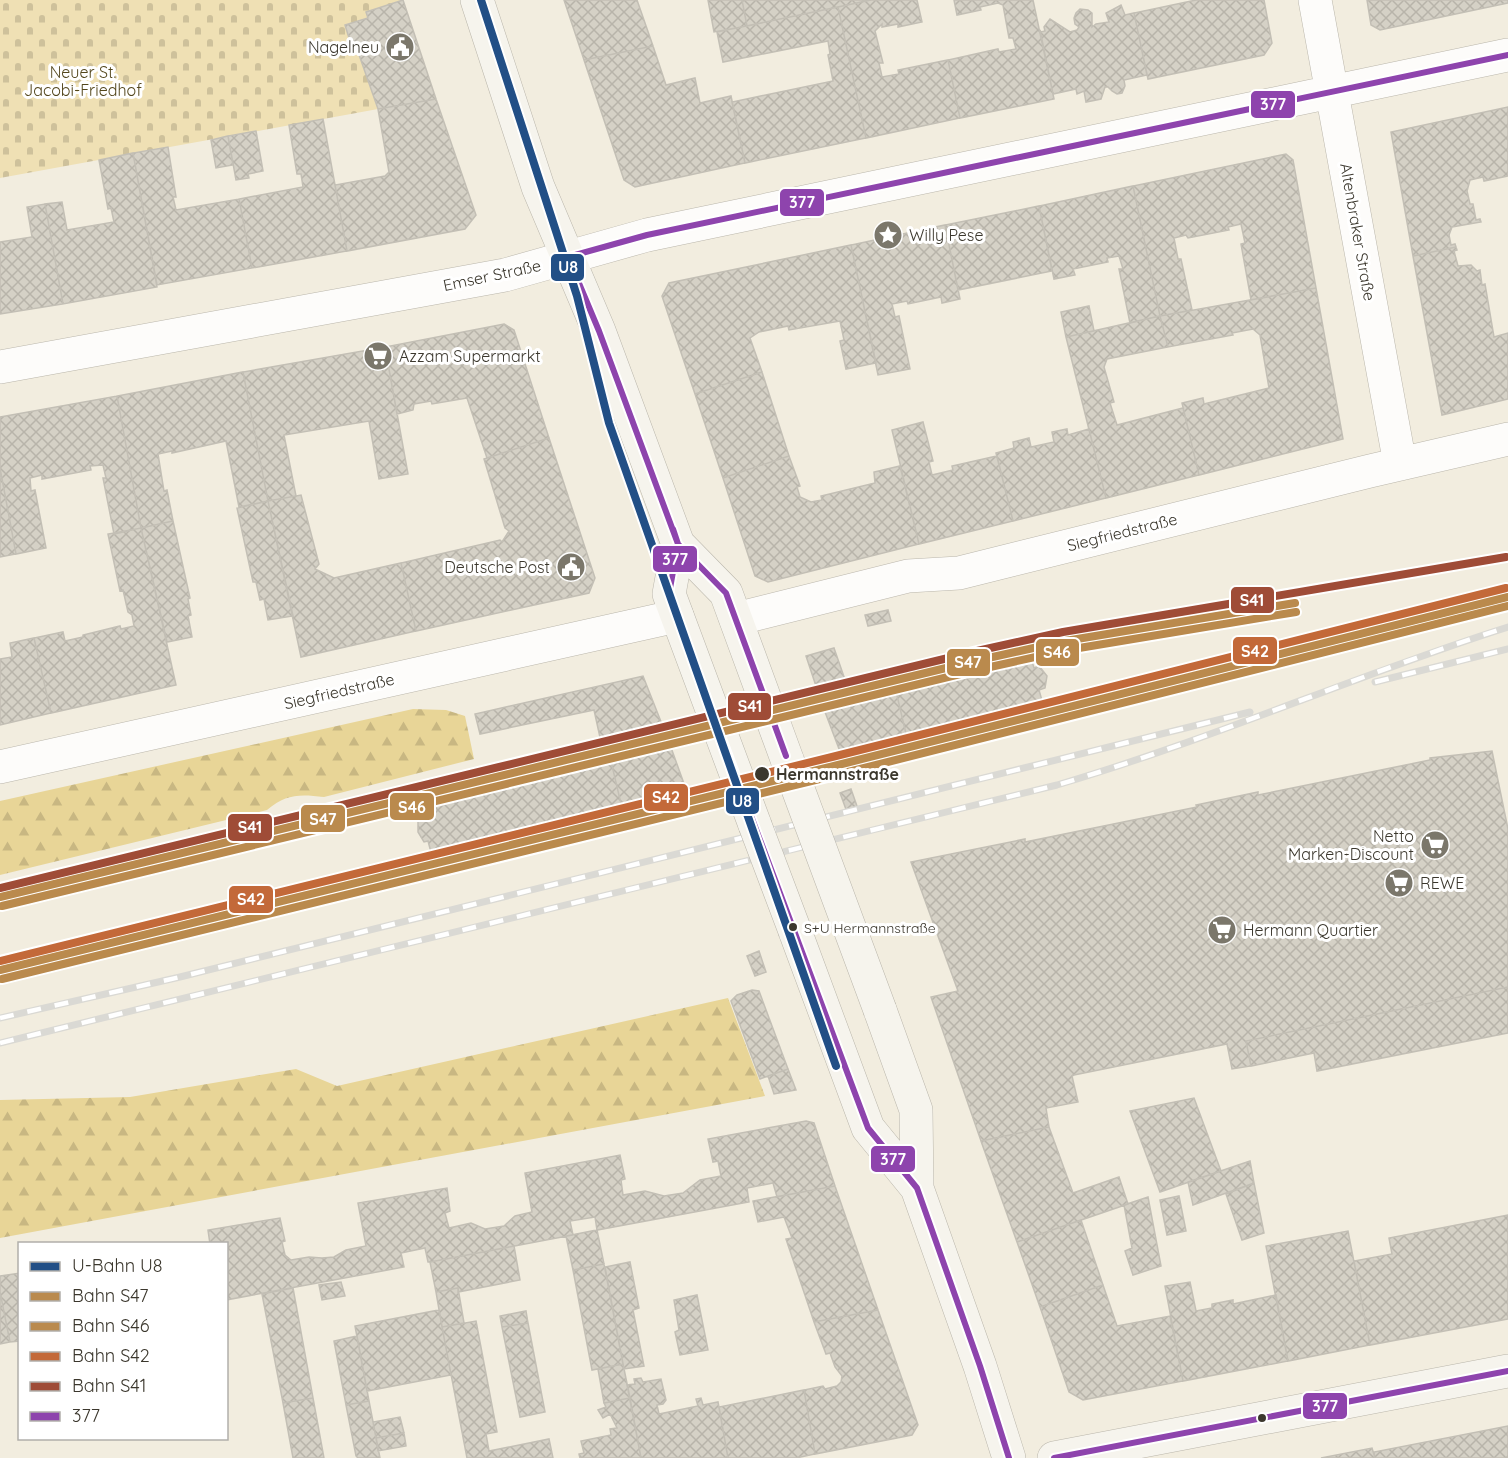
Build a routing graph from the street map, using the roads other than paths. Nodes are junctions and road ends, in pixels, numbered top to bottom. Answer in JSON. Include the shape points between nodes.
{"nodes":[{"id":1,"x":477,"y":0,"type":"edge"},
{"id":2,"x":1315,"y":0,"type":"edge"},
{"id":3,"x":1508,"y":55,"type":"edge"},
{"id":4,"x":1332,"y":92,"type":"junction"},
{"id":5,"x":568,"y":257,"type":"junction"},
{"id":6,"x":0,"y":367,"type":"edge"},
{"id":7,"x":1508,"y":439,"type":"edge"},
{"id":8,"x":1400,"y":464,"type":"junction"},
{"id":9,"x":678,"y":544,"type":"junction"},
{"id":10,"x":677,"y":616,"type":"junction"},
{"id":11,"x":736,"y":619,"type":"junction"},
{"id":12,"x":0,"y":767,"type":"edge"},
{"id":13,"x":918,"y":1188,"type":"junction"},
{"id":14,"x":1508,"y":1371,"type":"edge"},
{"id":15,"x":1009,"y":1458,"type":"edge"},
{"id":16,"x":1054,"y":1458,"type":"edge"}],
"edges":[{"from":1,"to":5,"type":"main road","via":[[538,187]]},
{"from":2,"to":4,"type":"street","name":"Altenbraker Straße"},
{"from":3,"to":4,"type":"street","name":"Emser Straße"},
{"from":4,"to":5,"type":"street","name":"Emser Straße","via":[[641,237]]},
{"from":4,"to":8,"type":"street","name":"Altenbraker Straße"},
{"from":5,"to":6,"type":"street","name":"Emser Straße","via":[[505,275]]},
{"from":5,"to":9,"type":"main road"},
{"from":7,"to":8,"type":"street","name":"Siegfriedstraße"},
{"from":8,"to":11,"type":"street","name":"Siegfriedstraße","via":[[959,573],[908,576]]},
{"from":9,"to":10,"type":"main road","via":[[669,594]]},
{"from":9,"to":11,"type":"main road","via":[[726,592]]},
{"from":10,"to":12,"type":"street","name":"Siegfriedstraße"},
{"from":10,"to":13,"type":"main road","bridge":true,"via":[[868,1128]]},
{"from":11,"to":13,"type":"main road","bridge":true,"via":[[916,1110]]},
{"from":13,"to":15,"type":"main road"},
{"from":14,"to":16,"type":"main road"}]}
